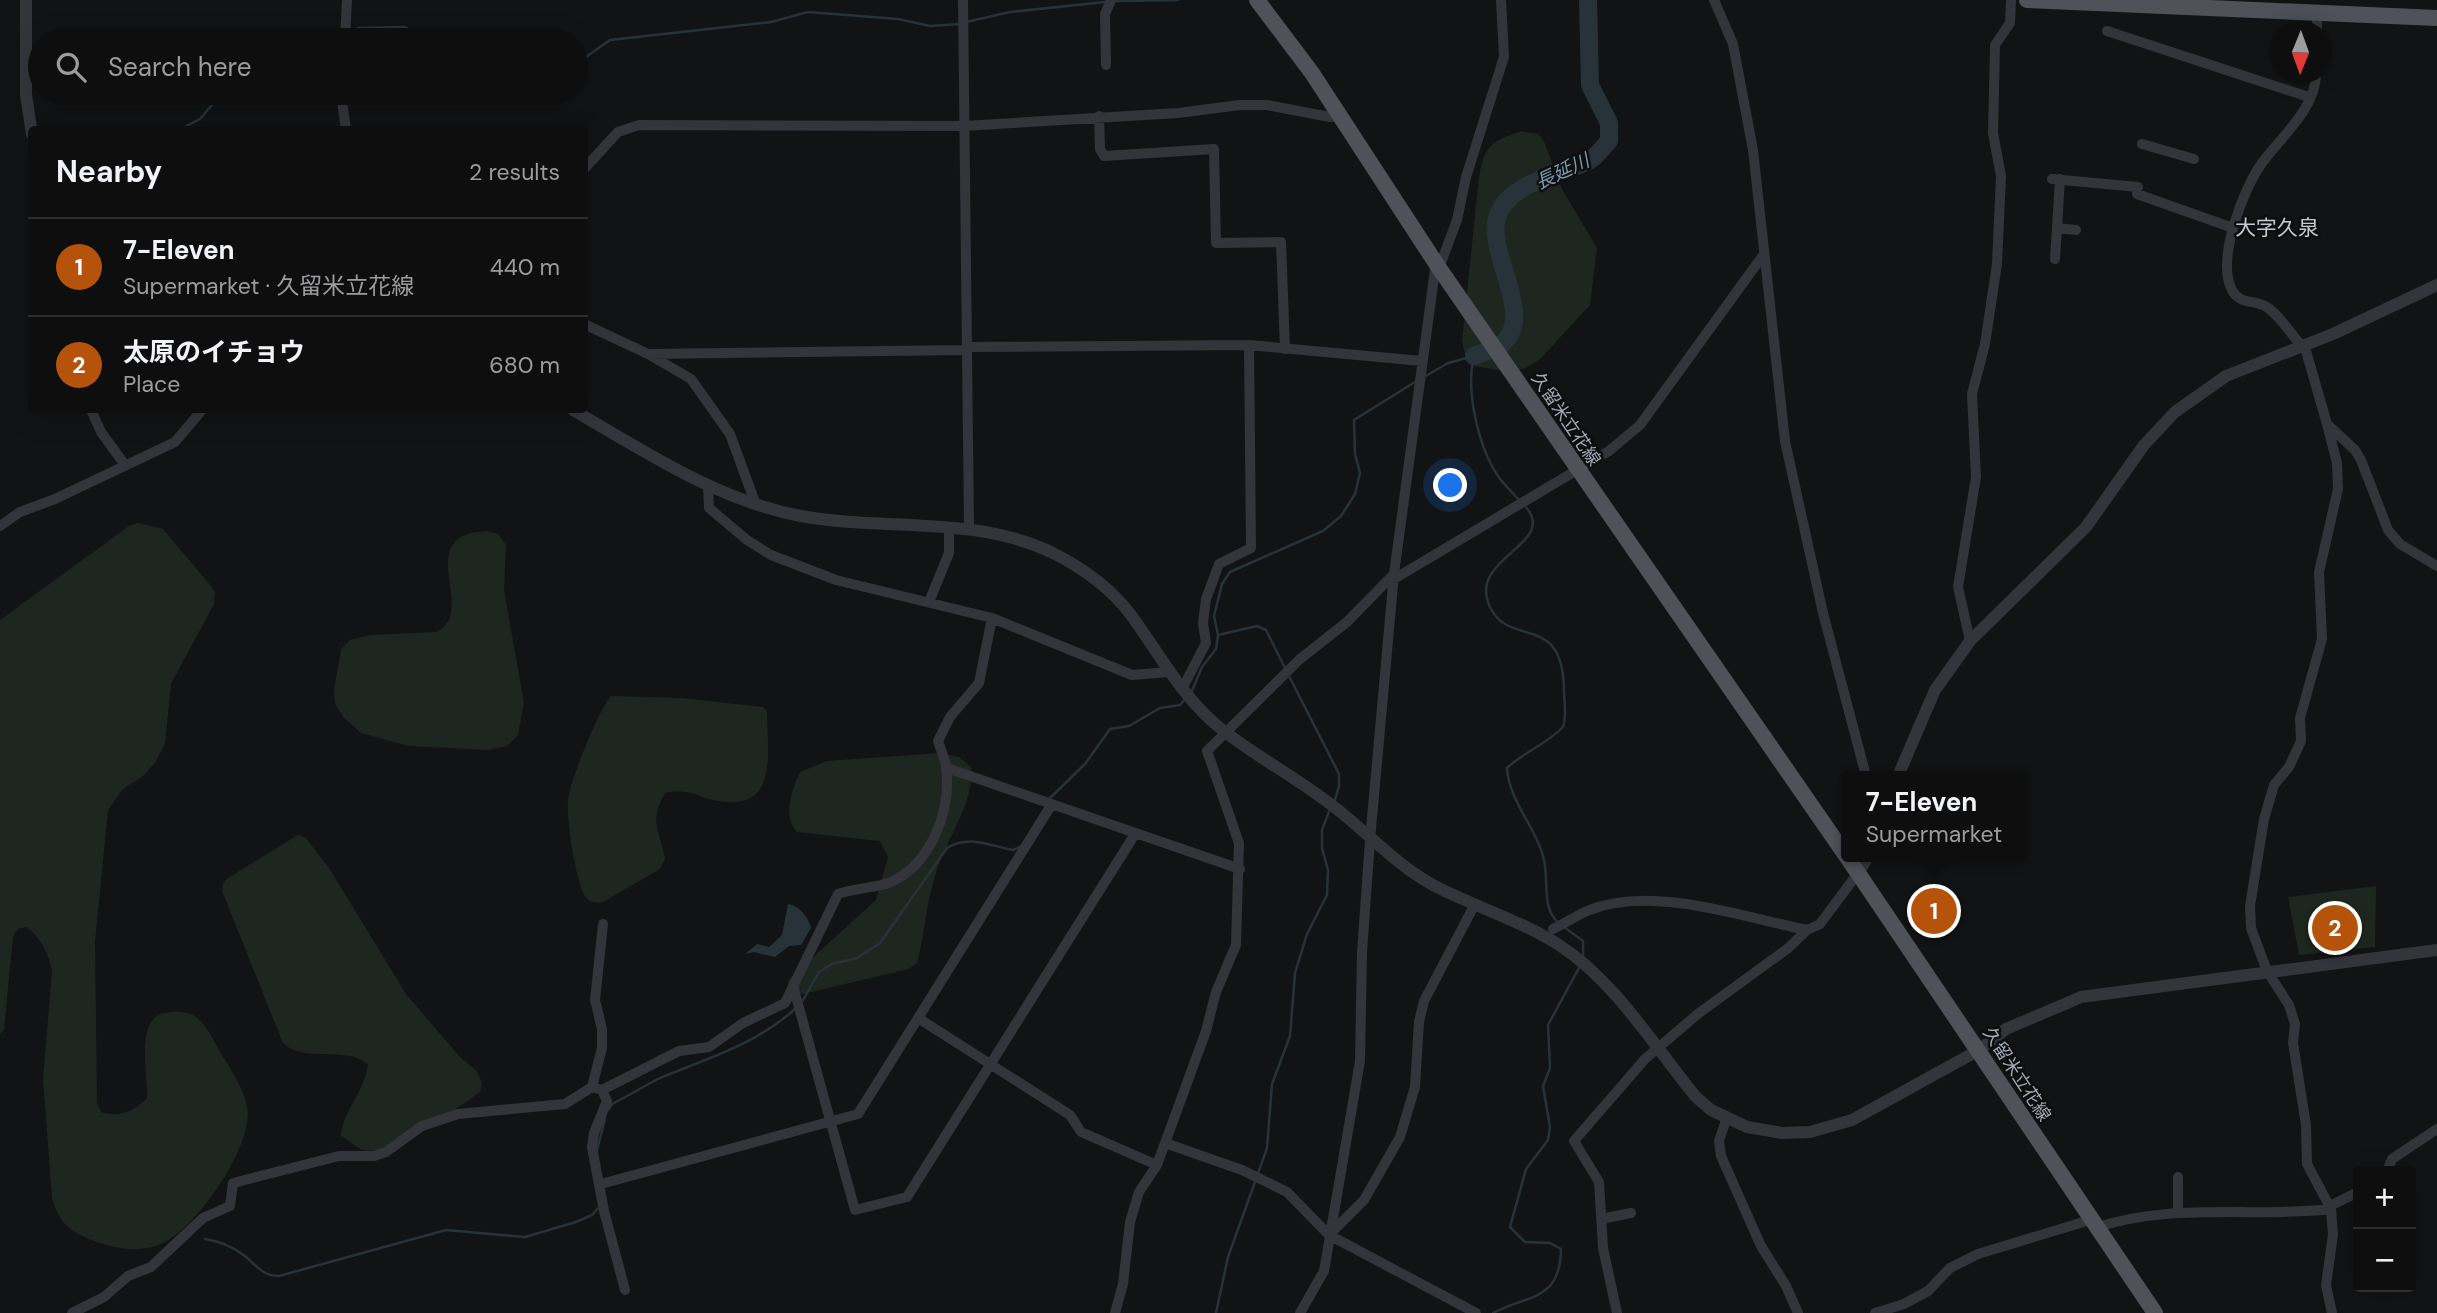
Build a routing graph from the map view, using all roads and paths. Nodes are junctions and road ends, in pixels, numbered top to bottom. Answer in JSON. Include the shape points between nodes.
{"nodes":[{"id":1,"x":26,"y":0,"type":"edge"},
{"id":2,"x":347,"y":0,"type":"edge"},
{"id":3,"x":963,"y":0,"type":"edge"},
{"id":4,"x":1111,"y":0,"type":"edge"},
{"id":5,"x":1256,"y":0,"type":"edge"},
{"id":6,"x":1501,"y":0,"type":"edge"},
{"id":7,"x":1714,"y":0,"type":"edge"},
{"id":8,"x":2011,"y":0,"type":"edge"},
{"id":9,"x":2027,"y":0,"type":"edge"},
{"id":10,"x":2116,"y":2,"type":"edge"},
{"id":11,"x":2319,"y":8,"type":"edge"},
{"id":12,"x":2437,"y":18,"type":"edge"},
{"id":13,"x":346,"y":28,"type":"edge"},
{"id":14,"x":2106,"y":31,"type":"dead end"},
{"id":15,"x":1106,"y":65,"type":"dead end"},
{"id":16,"x":2316,"y":84,"type":"edge"},
{"id":17,"x":2309,"y":97,"type":"junction"},
{"id":18,"x":343,"y":105,"type":"edge"},
{"id":19,"x":1099,"y":116,"type":"junction"},
{"id":20,"x":1340,"y":116,"type":"junction"},
{"id":21,"x":31,"y":126,"type":"edge"},
{"id":22,"x":345,"y":126,"type":"edge"},
{"id":23,"x":964,"y":126,"type":"junction"},
{"id":24,"x":2142,"y":144,"type":"dead end"},
{"id":25,"x":2194,"y":159,"type":"dead end"},
{"id":26,"x":588,"y":165,"type":"edge"},
{"id":27,"x":2057,"y":228,"type":"junction"},
{"id":28,"x":2233,"y":228,"type":"junction"},
{"id":29,"x":2076,"y":230,"type":"dead end"},
{"id":30,"x":1764,"y":254,"type":"junction"},
{"id":31,"x":2055,"y":258,"type":"dead end"},
{"id":32,"x":1438,"y":268,"type":"junction"},
{"id":33,"x":2437,"y":285,"type":"edge"},
{"id":34,"x":588,"y":326,"type":"edge"},
{"id":35,"x":1249,"y":345,"type":"junction"},
{"id":36,"x":2303,"y":345,"type":"junction"},
{"id":37,"x":966,"y":349,"type":"junction"},
{"id":38,"x":1285,"y":349,"type":"junction"},
{"id":39,"x":648,"y":354,"type":"junction"},
{"id":40,"x":1422,"y":361,"type":"junction"},
{"id":41,"x":92,"y":413,"type":"edge"},
{"id":42,"x":199,"y":413,"type":"edge"},
{"id":43,"x":578,"y":413,"type":"edge"},
{"id":44,"x":2328,"y":424,"type":"junction"},
{"id":45,"x":125,"y":465,"type":"junction"},
{"id":46,"x":1577,"y":469,"type":"junction"},
{"id":47,"x":708,"y":486,"type":"junction"},
{"id":48,"x":756,"y":505,"type":"junction"},
{"id":49,"x":0,"y":526,"type":"edge"},
{"id":50,"x":949,"y":527,"type":"junction"},
{"id":51,"x":969,"y":528,"type":"junction"},
{"id":52,"x":2437,"y":566,"type":"edge"},
{"id":53,"x":1394,"y":576,"type":"junction"},
{"id":54,"x":929,"y":602,"type":"junction"},
{"id":55,"x":992,"y":618,"type":"junction"},
{"id":56,"x":1970,"y":641,"type":"junction"},
{"id":57,"x":1168,"y":672,"type":"junction"},
{"id":58,"x":1186,"y":694,"type":"junction"},
{"id":59,"x":1224,"y":732,"type":"junction"},
{"id":60,"x":947,"y":768,"type":"junction"},
{"id":61,"x":1865,"y":771,"type":"edge"},
{"id":62,"x":1900,"y":771,"type":"edge"},
{"id":63,"x":1052,"y":804,"type":"junction"},
{"id":64,"x":1135,"y":834,"type":"junction"},
{"id":65,"x":1370,"y":840,"type":"junction"},
{"id":66,"x":1841,"y":849,"type":"edge"},
{"id":67,"x":1850,"y":862,"type":"edge"},
{"id":68,"x":1865,"y":862,"type":"edge"},
{"id":69,"x":1240,"y":869,"type":"junction"},
{"id":70,"x":1858,"y":873,"type":"junction"},
{"id":71,"x":1475,"y":904,"type":"junction"},
{"id":72,"x":603,"y":924,"type":"dead end"},
{"id":73,"x":1553,"y":929,"type":"dead end"},
{"id":74,"x":1807,"y":930,"type":"junction"},
{"id":75,"x":2437,"y":950,"type":"edge"},
{"id":76,"x":2267,"y":971,"type":"junction"},
{"id":77,"x":793,"y":986,"type":"junction"},
{"id":78,"x":918,"y":1018,"type":"junction"},
{"id":79,"x":1656,"y":1049,"type":"junction"},
{"id":80,"x":1979,"y":1050,"type":"junction"},
{"id":81,"x":991,"y":1063,"type":"junction"},
{"id":82,"x":597,"y":1089,"type":"junction"},
{"id":83,"x":1727,"y":1117,"type":"junction"},
{"id":84,"x":831,"y":1122,"type":"junction"},
{"id":85,"x":2437,"y":1129,"type":"edge"},
{"id":86,"x":1165,"y":1143,"type":"junction"},
{"id":87,"x":1157,"y":1165,"type":"junction"},
{"id":88,"x":2389,"y":1166,"type":"edge"},
{"id":89,"x":2178,"y":1177,"type":"dead end"},
{"id":90,"x":601,"y":1184,"type":"junction"},
{"id":91,"x":2353,"y":1195,"type":"edge"},
{"id":92,"x":2331,"y":1208,"type":"junction"},
{"id":93,"x":1631,"y":1213,"type":"dead end"},
{"id":94,"x":2178,"y":1213,"type":"junction"},
{"id":95,"x":1601,"y":1219,"type":"junction"},
{"id":96,"x":2093,"y":1224,"type":"junction"},
{"id":97,"x":1329,"y":1235,"type":"junction"},
{"id":98,"x":625,"y":1290,"type":"dead end"},
{"id":99,"x":72,"y":1313,"type":"edge"},
{"id":100,"x":1115,"y":1313,"type":"edge"},
{"id":101,"x":1300,"y":1313,"type":"edge"},
{"id":102,"x":1476,"y":1313,"type":"edge"},
{"id":103,"x":1617,"y":1313,"type":"edge"},
{"id":104,"x":1798,"y":1313,"type":"edge"},
{"id":105,"x":1875,"y":1313,"type":"edge"},
{"id":106,"x":2155,"y":1313,"type":"edge"},
{"id":107,"x":2332,"y":1313,"type":"edge"}],
"edges":[{"from":1,"to":21,"type":"street","via":[[26,95]]},
{"from":2,"to":13,"type":"street"},
{"from":3,"to":23,"type":"street"},
{"from":4,"to":15,"type":"street","via":[[1105,14]]},
{"from":5,"to":20,"type":"main road","name":"久留米立花線"},
{"from":6,"to":32,"type":"street","via":[[1504,57],[1457,220]]},
{"from":7,"to":30,"type":"street","via":[[1733,44],[1753,150]]},
{"from":8,"to":56,"type":"street","via":[[2010,23],[1995,46],[1993,133],[2001,176],[1997,264],[1972,394],[1976,477],[1958,579]]},
{"from":9,"to":10,"type":"main road"},
{"from":10,"to":11,"type":"main road"},
{"from":11,"to":12,"type":"main road"},
{"from":14,"to":17,"type":"street"},
{"from":16,"to":17,"type":"street"},
{"from":17,"to":28,"type":"street","via":[[2286,136],[2260,165]]},
{"from":18,"to":22,"type":"street"},
{"from":19,"to":20,"type":"street","via":[[1240,105]]},
{"from":19,"to":23,"type":"street"},
{"from":19,"to":38,"type":"street","via":[[1104,156],[1214,149],[1216,243],[1281,242]]},
{"from":20,"to":32,"type":"main road","name":"久留米立花線"},
{"from":23,"to":26,"type":"street","via":[[639,125],[618,132]]},
{"from":23,"to":37,"type":"street"},
{"from":24,"to":25,"type":"street"},
{"from":27,"to":28,"type":"street","via":[[2056,179],[2137,191]]},
{"from":27,"to":29,"type":"street"},
{"from":27,"to":31,"type":"street"},
{"from":28,"to":36,"type":"street","via":[[2226,272],[2233,292],[2265,306]]},
{"from":30,"to":46,"type":"street","via":[[1640,425],[1609,451]]},
{"from":30,"to":61,"type":"street","via":[[1785,441]]},
{"from":32,"to":40,"type":"street","via":[[1434,270]]},
{"from":32,"to":46,"type":"main road","name":"久留米立花線"},
{"from":33,"to":36,"type":"street"},
{"from":34,"to":39,"type":"street"},
{"from":35,"to":37,"type":"street"},
{"from":35,"to":38,"type":"street"},
{"from":35,"to":58,"type":"street","via":[[1251,548],[1219,565],[1206,599],[1206,643]]},
{"from":36,"to":44,"type":"street"},
{"from":36,"to":56,"type":"street","via":[[2226,376],[2175,412],[2144,444],[2086,527]]},
{"from":37,"to":39,"type":"street"},
{"from":37,"to":51,"type":"street"},
{"from":38,"to":40,"type":"street"},
{"from":39,"to":48,"type":"street","via":[[691,379],[730,434]]},
{"from":40,"to":53,"type":"street"},
{"from":41,"to":45,"type":"street","via":[[100,432]]},
{"from":42,"to":45,"type":"street","via":[[175,442]]},
{"from":43,"to":47,"type":"street"},
{"from":44,"to":52,"type":"street","via":[[2361,460],[2388,530],[2400,544]]},
{"from":44,"to":76,"type":"street","via":[[2338,489],[2319,572],[2322,639],[2300,718],[2301,741],[2274,785],[2264,819],[2250,906],[2251,928]]},
{"from":45,"to":49,"type":"street","via":[[20,512]]},
{"from":46,"to":53,"type":"street"},
{"from":46,"to":66,"type":"main road","name":"久留米立花線"},
{"from":47,"to":48,"type":"street"},
{"from":47,"to":54,"type":"street","via":[[709,508],[771,555],[836,580]]},
{"from":48,"to":50,"type":"street","via":[[835,521]]},
{"from":50,"to":51,"type":"street"},
{"from":50,"to":54,"type":"street","via":[[949,553]]},
{"from":51,"to":57,"type":"street","via":[[1010,536],[1087,572],[1129,612]]},
{"from":53,"to":59,"type":"street"},
{"from":53,"to":65,"type":"street"},
{"from":54,"to":55,"type":"street"},
{"from":55,"to":57,"type":"street","via":[[1132,675]]},
{"from":55,"to":60,"type":"street","via":[[979,682],[950,717],[938,741]]},
{"from":56,"to":62,"type":"street","via":[[1935,691]]},
{"from":57,"to":58,"type":"street"},
{"from":58,"to":59,"type":"street"},
{"from":59,"to":65,"type":"street","via":[[1296,778]]},
{"from":59,"to":69,"type":"street","via":[[1207,751],[1232,816]]},
{"from":60,"to":63,"type":"street"},
{"from":60,"to":77,"type":"street","via":[[943,810],[934,840],[915,867],[889,883],[838,894]]},
{"from":63,"to":64,"type":"street"},
{"from":63,"to":78,"type":"street"},
{"from":64,"to":69,"type":"street"},
{"from":64,"to":81,"type":"street"},
{"from":65,"to":71,"type":"street","via":[[1434,886]]},
{"from":65,"to":97,"type":"street","via":[[1360,1060]]},
{"from":67,"to":70,"type":"main road","name":"久留米立花線"},
{"from":68,"to":70,"type":"street"},
{"from":69,"to":86,"type":"street","via":[[1236,945]]},
{"from":70,"to":74,"type":"street","via":[[1820,924]]},
{"from":70,"to":80,"type":"main road","name":"久留米立花線"},
{"from":71,"to":79,"type":"street","via":[[1560,945],[1605,985]]},
{"from":71,"to":97,"type":"street","via":[[1423,1001],[1415,1087],[1400,1137],[1364,1200]]},
{"from":72,"to":82,"type":"street","via":[[595,1000],[602,1029]]},
{"from":73,"to":74,"type":"street","via":[[1590,910],[1633,901],[1676,901]]},
{"from":74,"to":79,"type":"street"},
{"from":75,"to":76,"type":"street"},
{"from":76,"to":80,"type":"street","via":[[2081,997],[2006,1030]]},
{"from":76,"to":92,"type":"street","via":[[2289,1005],[2295,1024],[2292,1043],[2306,1125],[2307,1164]]},
{"from":77,"to":82,"type":"street","via":[[778,1009],[743,1023],[709,1047],[679,1051]]},
{"from":77,"to":84,"type":"street"},
{"from":78,"to":81,"type":"street"},
{"from":78,"to":84,"type":"street","via":[[858,1114]]},
{"from":79,"to":83,"type":"street","via":[[1696,1097]]},
{"from":79,"to":95,"type":"street","via":[[1574,1141],[1599,1182]]},
{"from":80,"to":83,"type":"street","via":[[1832,1128],[1782,1133],[1747,1127]]},
{"from":80,"to":96,"type":"main road","name":"久留米立花線"},
{"from":81,"to":84,"type":"street","via":[[907,1196],[855,1210]]},
{"from":81,"to":87,"type":"street","via":[[1070,1115],[1081,1132]]},
{"from":82,"to":90,"type":"street","via":[[607,1101],[592,1147]]},
{"from":82,"to":99,"type":"street","via":[[565,1104],[458,1114],[422,1126],[386,1153],[339,1156],[233,1183],[230,1206],[203,1218],[151,1267],[128,1276],[104,1297]]},
{"from":83,"to":104,"type":"street","via":[[1719,1140],[1721,1156],[1761,1246]]},
{"from":84,"to":90,"type":"street"},
{"from":85,"to":88,"type":"street","via":[[2392,1159]]},
{"from":86,"to":87,"type":"street"},
{"from":86,"to":97,"type":"street","via":[[1242,1170],[1287,1192]]},
{"from":87,"to":100,"type":"street","via":[[1136,1202]]},
{"from":89,"to":94,"type":"street"},
{"from":90,"to":98,"type":"street"},
{"from":91,"to":92,"type":"street"},
{"from":92,"to":94,"type":"street"},
{"from":92,"to":107,"type":"street","via":[[2333,1235],[2326,1285]]},
{"from":93,"to":95,"type":"street"},
{"from":94,"to":96,"type":"street"},
{"from":95,"to":103,"type":"street"},
{"from":96,"to":105,"type":"street","via":[[1978,1254],[1950,1268],[1927,1291]]},
{"from":96,"to":106,"type":"main road","name":"久留米立花線"},
{"from":97,"to":101,"type":"street","via":[[1324,1270]]},
{"from":97,"to":102,"type":"street"}]}
